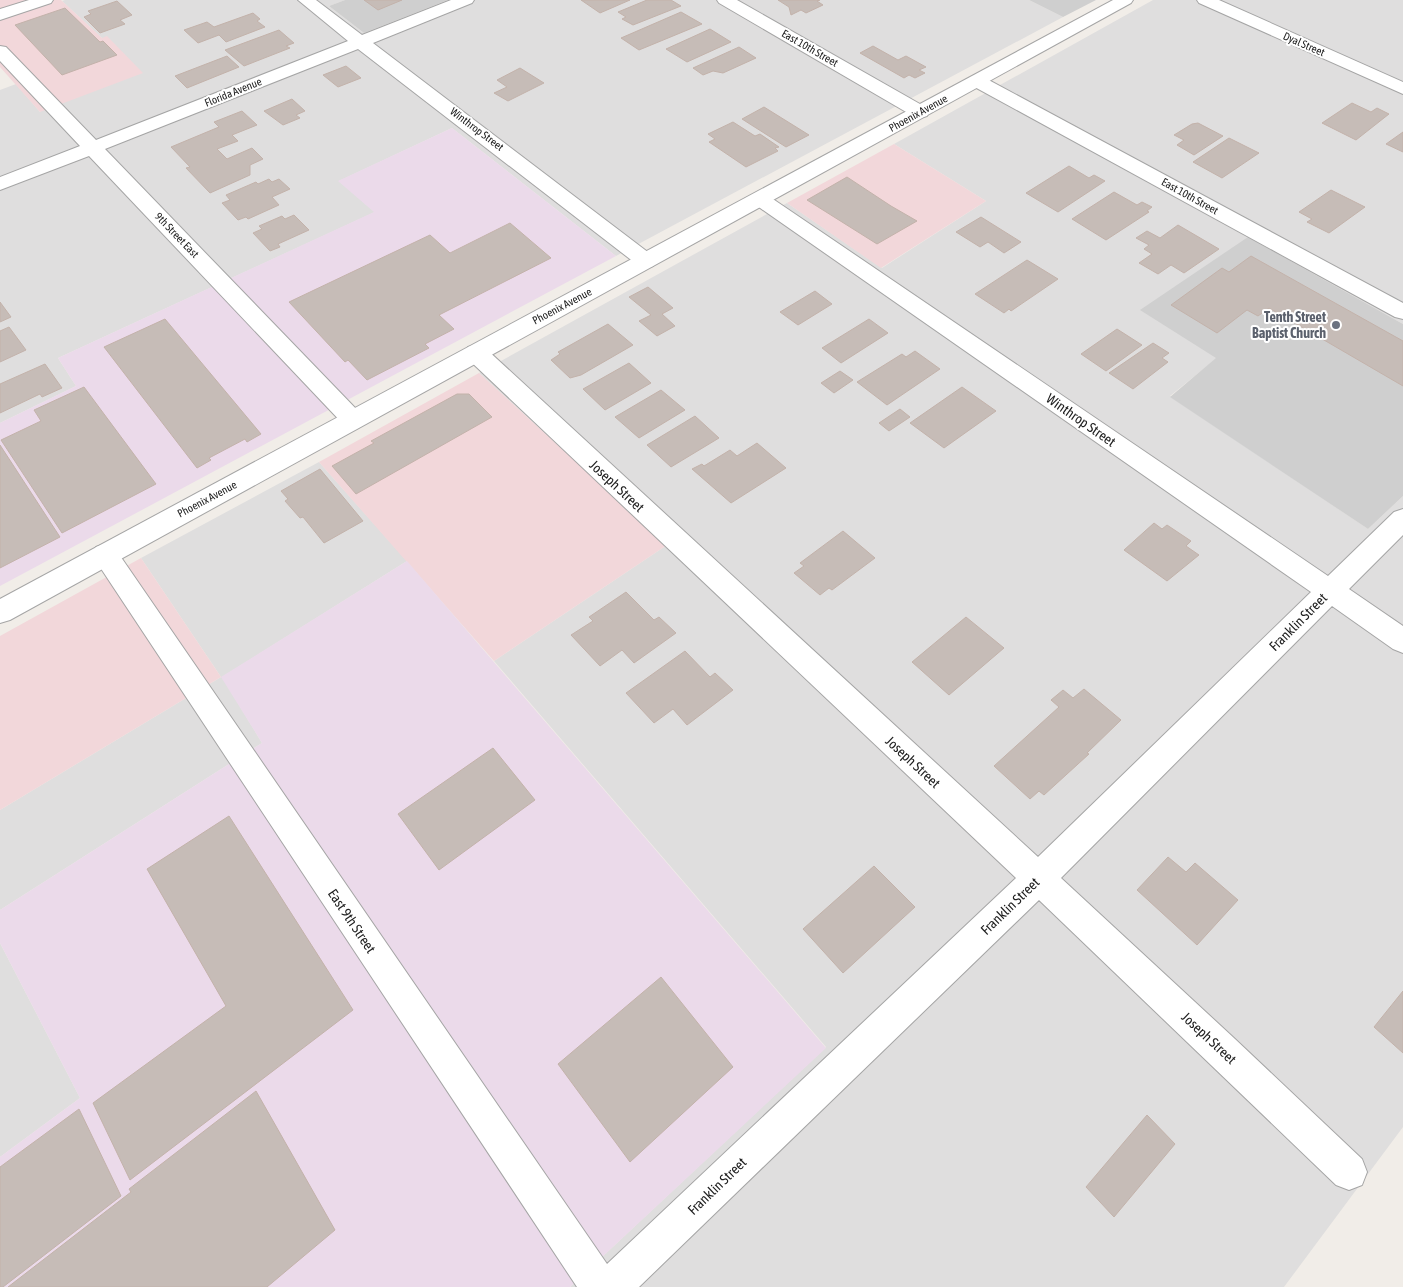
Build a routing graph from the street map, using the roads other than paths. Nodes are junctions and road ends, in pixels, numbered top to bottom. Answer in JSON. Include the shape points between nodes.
{"nodes":[{"id":1,"x":45,"y":0,"type":"edge"},
{"id":2,"x":306,"y":0,"type":"edge"},
{"id":3,"x":466,"y":0,"type":"edge"},
{"id":4,"x":725,"y":0,"type":"edge"},
{"id":5,"x":1125,"y":0,"type":"edge"},
{"id":6,"x":1205,"y":0,"type":"edge"},
{"id":7,"x":0,"y":15,"type":"edge"},
{"id":8,"x":361,"y":42,"type":"junction"},
{"id":9,"x":0,"y":51,"type":"edge"},
{"id":10,"x":977,"y":80,"type":"junction"},
{"id":11,"x":1403,"y":89,"type":"edge"},
{"id":12,"x":920,"y":112,"type":"junction"},
{"id":13,"x":94,"y":148,"type":"junction"},
{"id":14,"x":0,"y":184,"type":"edge"},
{"id":15,"x":760,"y":199,"type":"junction"},
{"id":16,"x":646,"y":260,"type":"junction"},
{"id":17,"x":1403,"y":312,"type":"edge"},
{"id":18,"x":476,"y":353,"type":"junction"},
{"id":19,"x":353,"y":420,"type":"junction"},
{"id":20,"x":1403,"y":519,"type":"edge"},
{"id":21,"x":105,"y":554,"type":"junction"},
{"id":22,"x":1329,"y":591,"type":"junction"},
{"id":23,"x":0,"y":612,"type":"edge"},
{"id":24,"x":1403,"y":641,"type":"edge"},
{"id":25,"x":1038,"y":879,"type":"junction"},
{"id":26,"x":1349,"y":1172,"type":"dead end"},
{"id":27,"x":600,"y":1287,"type":"edge"},
{"id":28,"x":611,"y":1287,"type":"edge"}],
"edges":[{"from":1,"to":7,"type":"street"},
{"from":2,"to":8,"type":"street","name":"Winthrop Street"},
{"from":3,"to":8,"type":"street","name":"Florida Avenue"},
{"from":4,"to":12,"type":"street","name":"East 10th Street"},
{"from":5,"to":10,"type":"street","name":"Phoenix Avenue"},
{"from":6,"to":11,"type":"street","name":"Dyal Street"},
{"from":8,"to":13,"type":"street","name":"Florida Avenue"},
{"from":8,"to":16,"type":"street","name":"Winthrop Street"},
{"from":9,"to":13,"type":"street","name":"9th Street East"},
{"from":10,"to":12,"type":"street","name":"Phoenix Avenue"},
{"from":10,"to":17,"type":"street","name":"East 10th Street"},
{"from":12,"to":15,"type":"street","name":"Phoenix Avenue"},
{"from":13,"to":14,"type":"street","name":"Florida Avenue"},
{"from":13,"to":19,"type":"street","name":"9th Street East"},
{"from":15,"to":16,"type":"street","name":"Phoenix Avenue"},
{"from":15,"to":22,"type":"street","name":"Winthrop Street"},
{"from":16,"to":18,"type":"street","name":"Phoenix Avenue"},
{"from":18,"to":19,"type":"street","name":"Phoenix Avenue"},
{"from":18,"to":25,"type":"street","name":"Joseph Street"},
{"from":19,"to":21,"type":"street","name":"Phoenix Avenue"},
{"from":20,"to":22,"type":"street","name":"Franklin Street"},
{"from":21,"to":23,"type":"street","name":"Phoenix Avenue"},
{"from":21,"to":27,"type":"street","name":"East 9th Street"},
{"from":22,"to":24,"type":"street","name":"Winthrop Street"},
{"from":22,"to":25,"type":"street","name":"Franklin Street"},
{"from":25,"to":26,"type":"street","name":"Joseph Street"},
{"from":25,"to":28,"type":"street","name":"Franklin Street"}]}
